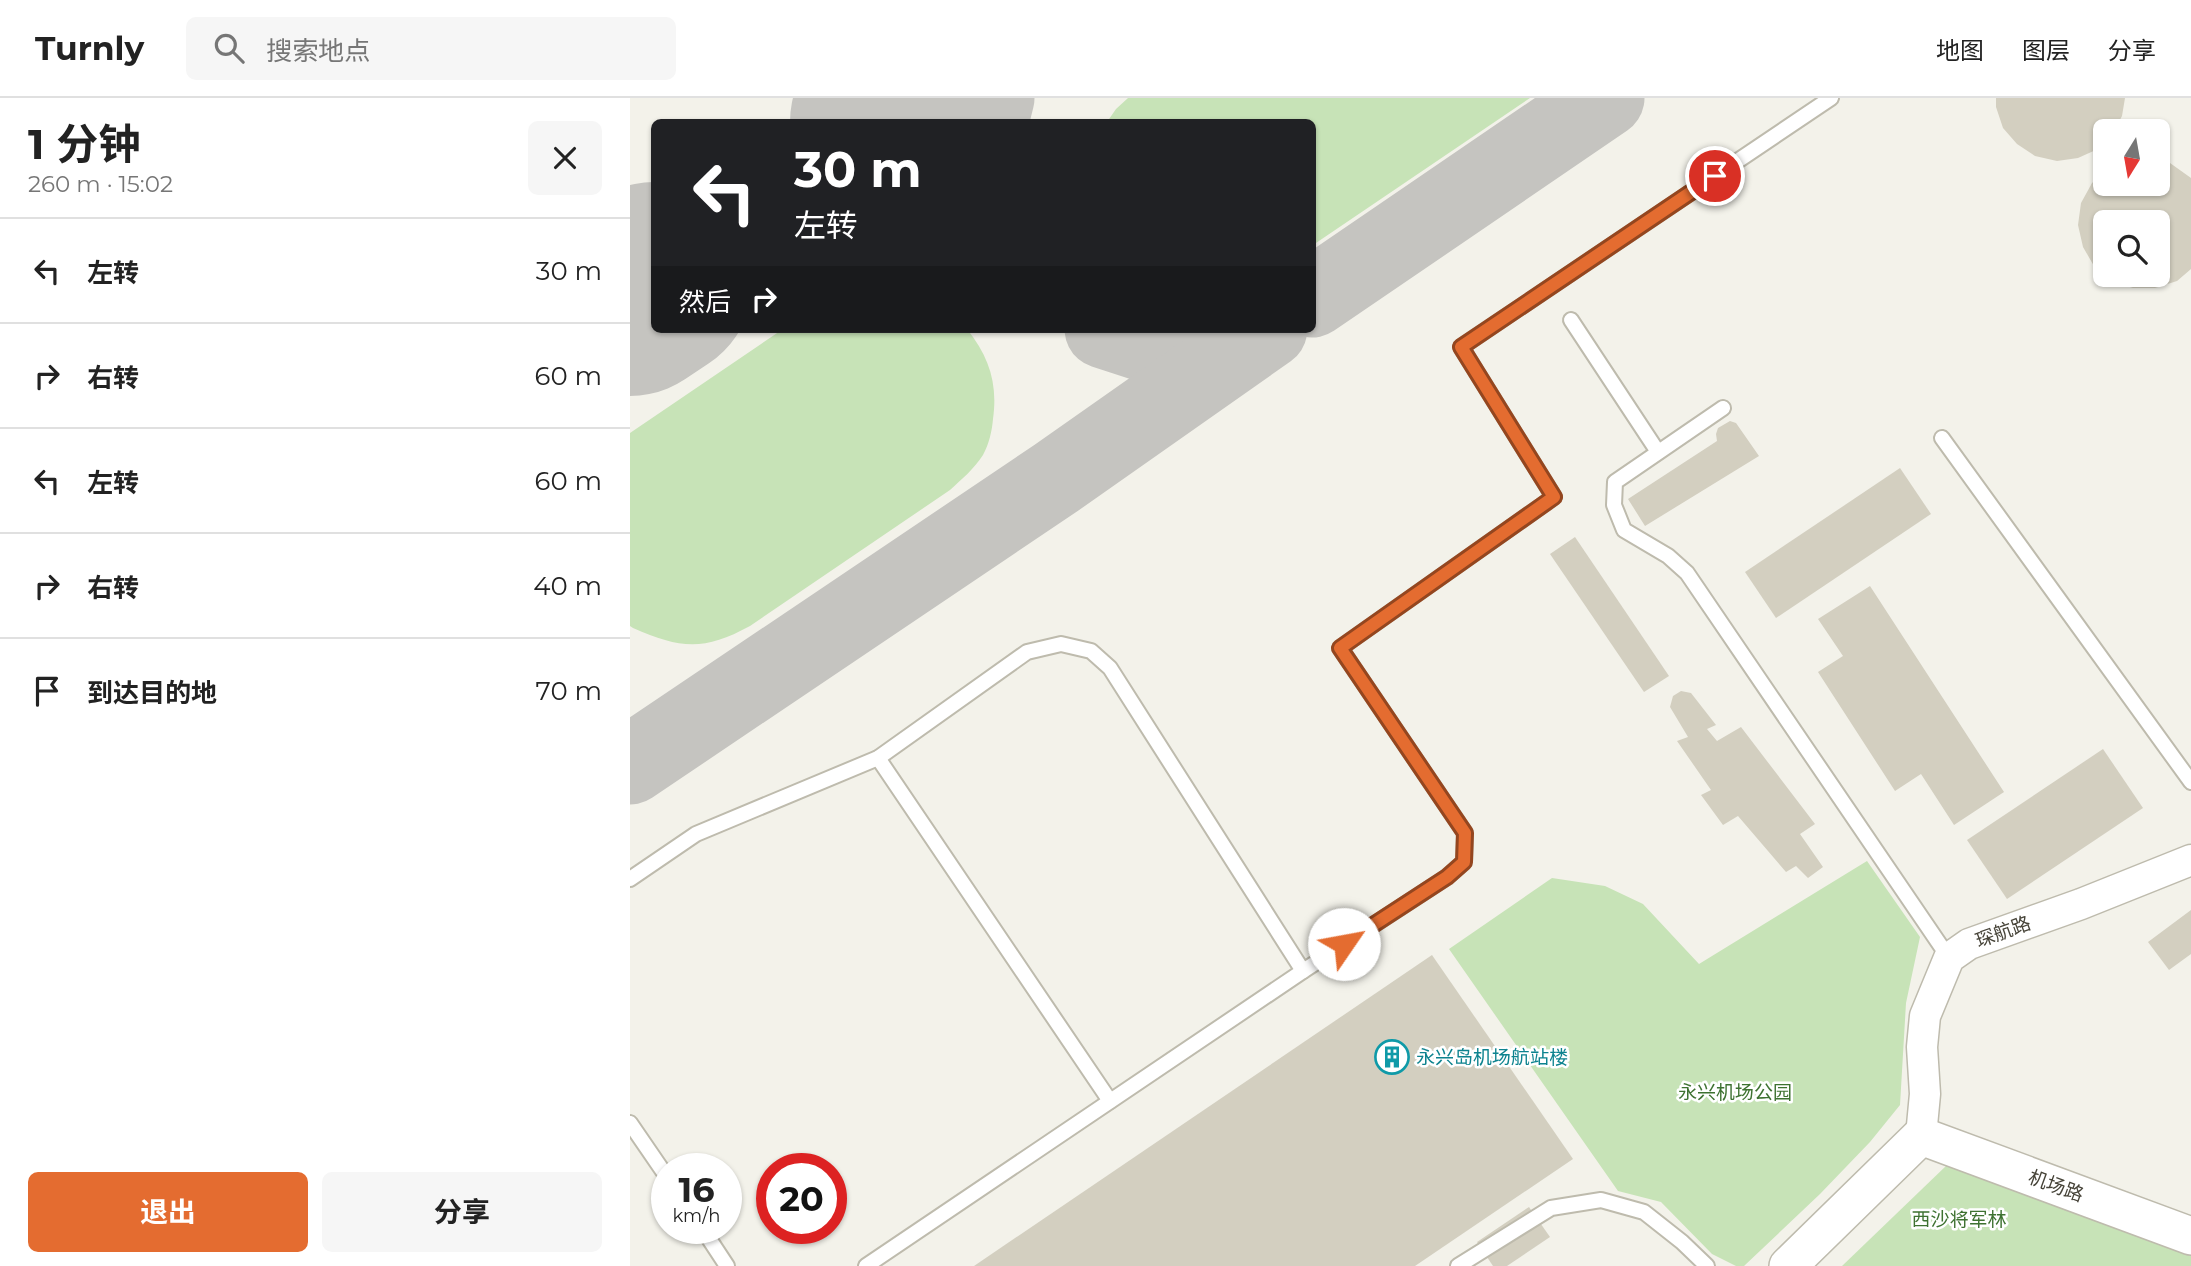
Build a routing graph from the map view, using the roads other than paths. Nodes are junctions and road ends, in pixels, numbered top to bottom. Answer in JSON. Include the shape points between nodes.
{"nodes":[{"id":1,"x":1831,"y":98,"type":"edge"},
{"id":2,"x":1571,"y":320,"type":"dead end"},
{"id":3,"x":1723,"y":408,"type":"dead end"},
{"id":4,"x":1942,"y":438,"type":"dead end"},
{"id":5,"x":1658,"y":452,"type":"junction"},
{"id":6,"x":878,"y":758,"type":"junction"},
{"id":7,"x":2191,"y":782,"type":"edge"},
{"id":8,"x":2191,"y":860,"type":"edge"},
{"id":9,"x":630,"y":879,"type":"edge"},
{"id":10,"x":1949,"y":958,"type":"junction"},
{"id":11,"x":1303,"y":971,"type":"junction"},
{"id":12,"x":1110,"y":1101,"type":"junction"},
{"id":13,"x":630,"y":1123,"type":"edge"},
{"id":14,"x":1921,"y":1136,"type":"junction"},
{"id":15,"x":651,"y":1154,"type":"edge"},
{"id":16,"x":2191,"y":1236,"type":"edge"},
{"id":17,"x":713,"y":1244,"type":"edge"},
{"id":18,"x":727,"y":1266,"type":"edge"},
{"id":19,"x":866,"y":1266,"type":"edge"},
{"id":20,"x":1458,"y":1266,"type":"edge"},
{"id":21,"x":1707,"y":1266,"type":"edge"},
{"id":22,"x":1788,"y":1266,"type":"edge"}],
"edges":[{"from":1,"to":11,"type":"lane","via":[[1461,347],[1554,497],[1340,648],[1465,833],[1464,862]]},
{"from":2,"to":5,"type":"lane"},
{"from":3,"to":5,"type":"lane"},
{"from":4,"to":7,"type":"lane"},
{"from":5,"to":10,"type":"lane","via":[[1615,482],[1614,505],[1624,530],[1687,573]]},
{"from":6,"to":9,"type":"lane","via":[[696,834]]},
{"from":6,"to":11,"type":"lane","via":[[1027,652],[1061,644],[1091,651],[1110,668]]},
{"from":6,"to":12,"type":"lane"},
{"from":8,"to":10,"type":"street","name":"琛航路","via":[[1969,944]]},
{"from":10,"to":14,"type":"street","via":[[1925,1016]]},
{"from":11,"to":12,"type":"lane"},
{"from":12,"to":19,"type":"lane"},
{"from":13,"to":15,"type":"lane"},
{"from":14,"to":16,"type":"street","name":"机场路"},
{"from":14,"to":22,"type":"street"},
{"from":17,"to":18,"type":"lane"},
{"from":20,"to":21,"type":"lane","via":[[1551,1208],[1601,1200],[1644,1212]]}]}
